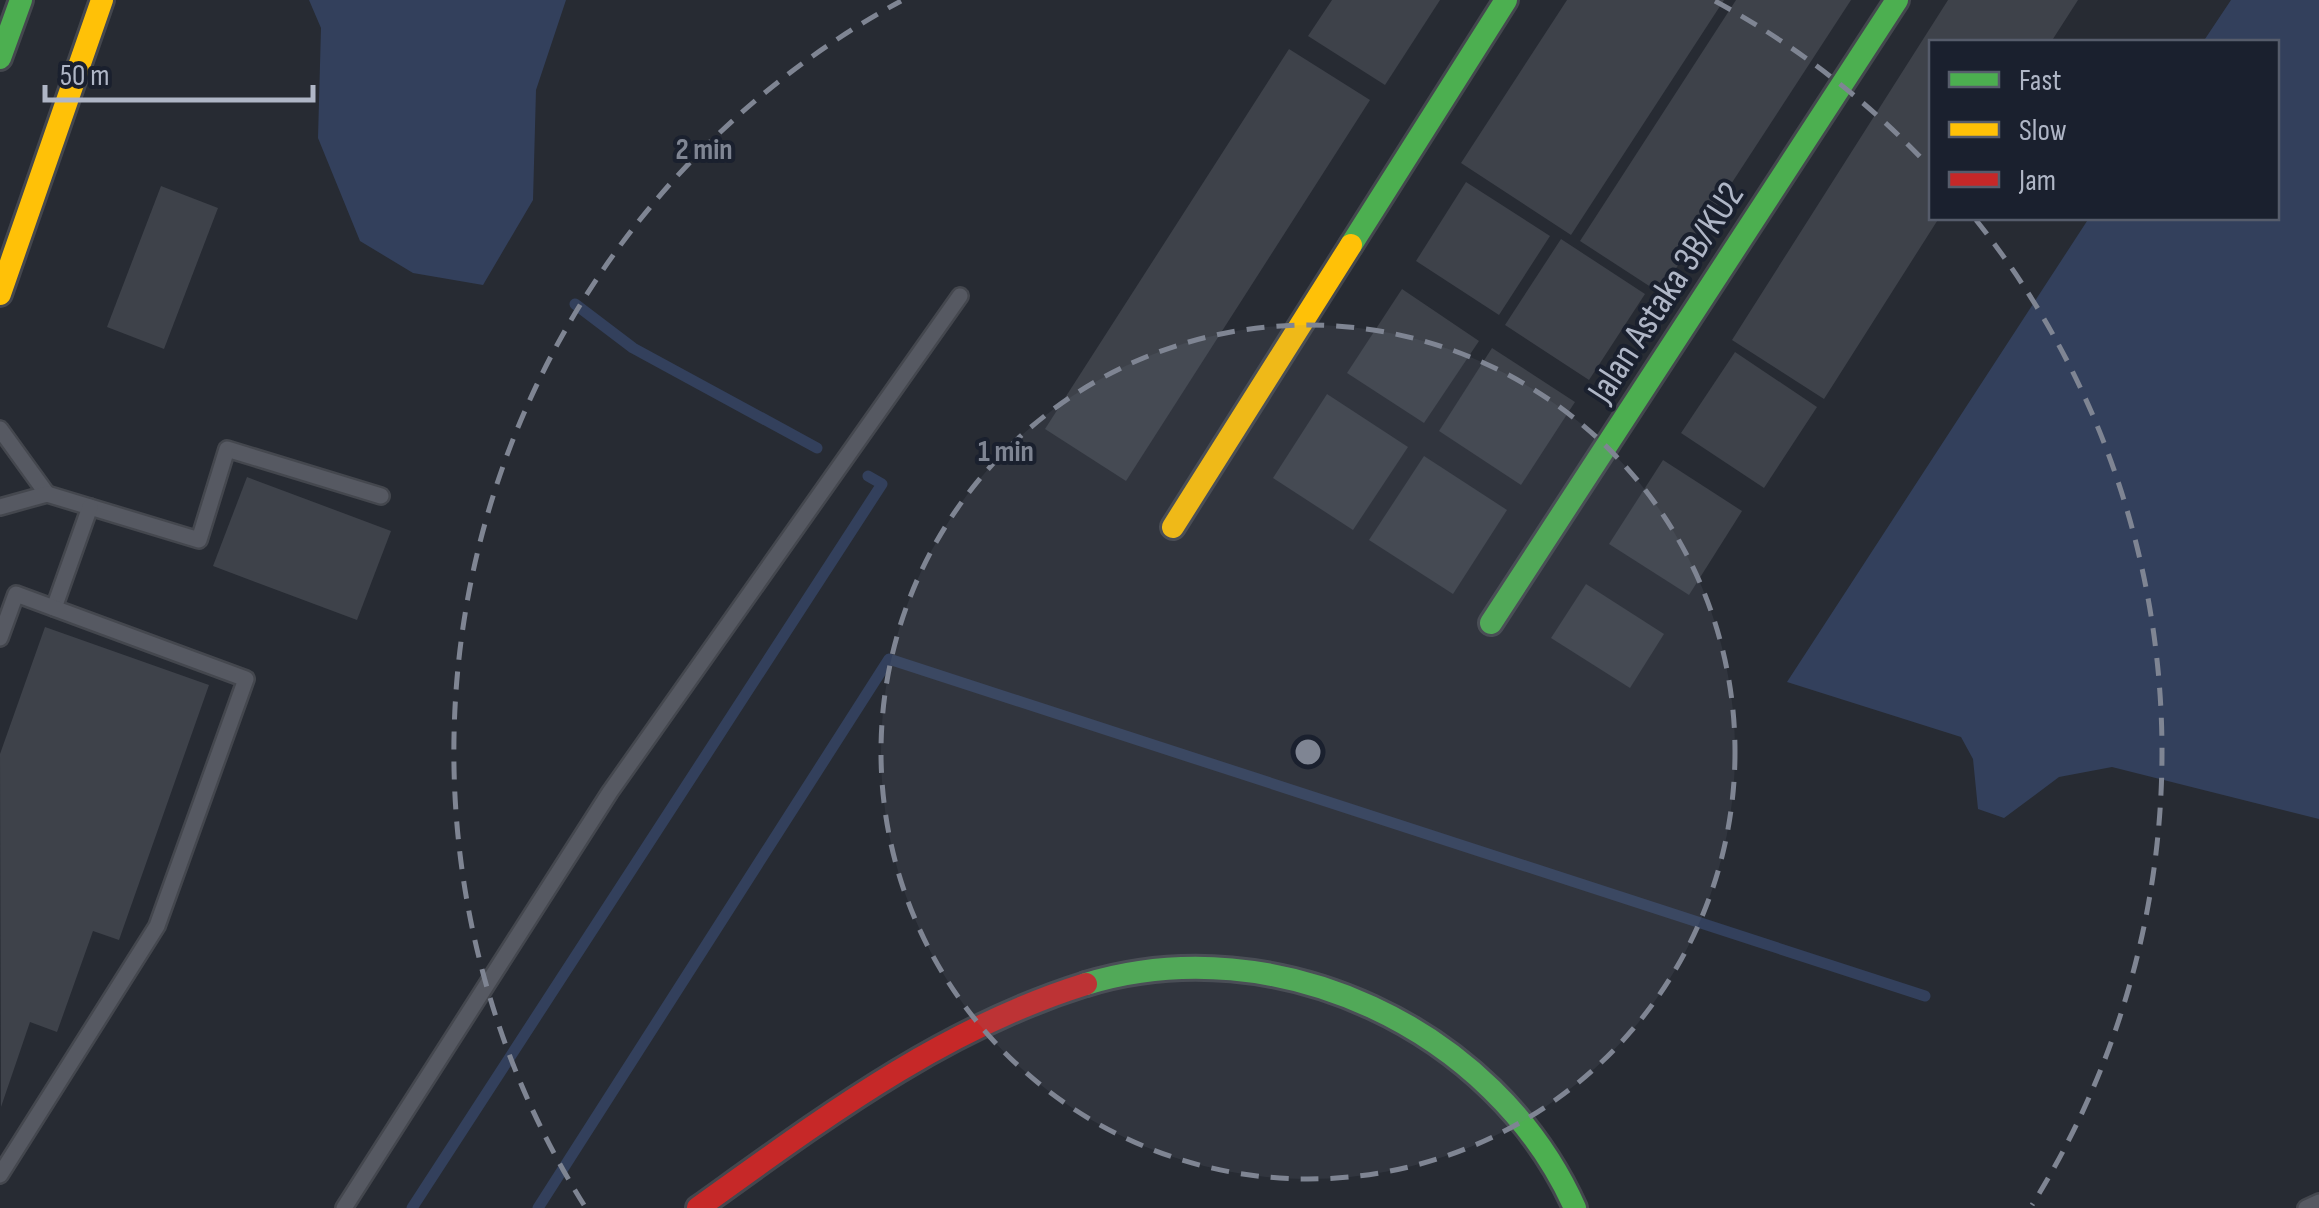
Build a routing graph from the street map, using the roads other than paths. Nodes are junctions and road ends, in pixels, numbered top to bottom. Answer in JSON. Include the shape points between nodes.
{"nodes":[{"id":1,"x":21,"y":0,"type":"edge"},
{"id":2,"x":102,"y":0,"type":"edge"},
{"id":3,"x":1506,"y":0,"type":"edge"},
{"id":4,"x":1897,"y":0,"type":"edge"},
{"id":5,"x":0,"y":58,"type":"edge"},
{"id":6,"x":0,"y":294,"type":"edge"},
{"id":7,"x":960,"y":296,"type":"dead end"},
{"id":8,"x":0,"y":430,"type":"edge"},
{"id":9,"x":46,"y":494,"type":"junction"},
{"id":10,"x":381,"y":496,"type":"dead end"},
{"id":11,"x":0,"y":507,"type":"edge"},
{"id":12,"x":90,"y":507,"type":"junction"},
{"id":13,"x":1172,"y":527,"type":"dead end"},
{"id":14,"x":54,"y":608,"type":"junction"},
{"id":15,"x":1492,"y":623,"type":"dead end"},
{"id":16,"x":0,"y":638,"type":"edge"},
{"id":17,"x":0,"y":1175,"type":"edge"},
{"id":18,"x":2319,"y":1202,"type":"edge"},
{"id":19,"x":344,"y":1208,"type":"edge"},
{"id":20,"x":698,"y":1208,"type":"edge"},
{"id":21,"x":1575,"y":1208,"type":"edge"},
{"id":22,"x":2306,"y":1208,"type":"edge"}],
"edges":[{"from":1,"to":5,"type":"main road"},
{"from":2,"to":6,"type":"main road"},
{"from":3,"to":13,"type":"main road"},
{"from":4,"to":15,"type":"main road","name":"Jalan Astaka 3B/KU2"},
{"from":7,"to":19,"type":"lane","via":[[610,792]]},
{"from":8,"to":9,"type":"lane"},
{"from":9,"to":11,"type":"lane"},
{"from":9,"to":12,"type":"lane"},
{"from":10,"to":12,"type":"lane","via":[[228,449],[200,540]]},
{"from":12,"to":14,"type":"lane"},
{"from":14,"to":16,"type":"lane","via":[[16,594]]},
{"from":14,"to":17,"type":"lane","via":[[246,679],[156,926]]},
{"from":18,"to":22,"type":"lane"},
{"from":20,"to":21,"type":"main road","via":[[916,1059],[1008,1009],[1070,984],[1201,966],[1270,972],[1356,998],[1441,1042],[1511,1103],[1562,1175]]}]}
